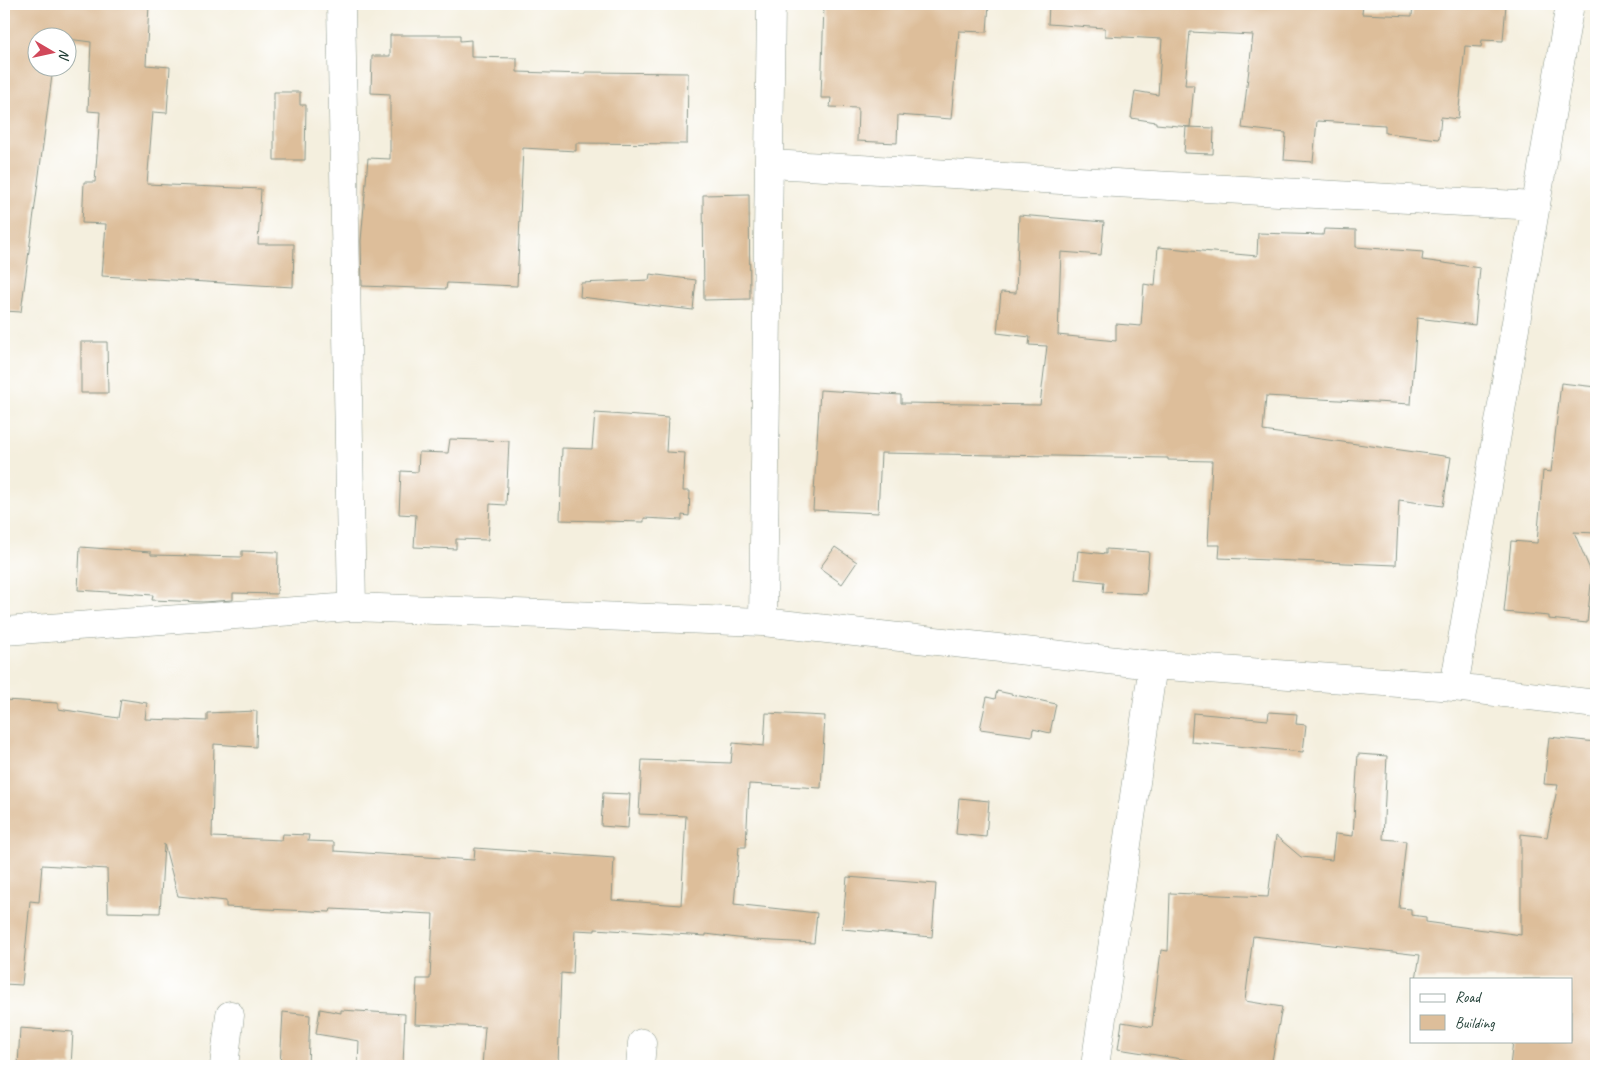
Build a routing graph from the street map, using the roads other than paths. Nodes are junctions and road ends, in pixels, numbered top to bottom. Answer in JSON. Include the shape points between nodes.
{"nodes":[{"id":1,"x":341,"y":4,"type":"edge"},
{"id":2,"x":771,"y":4,"type":"edge"},
{"id":3,"x":1570,"y":4,"type":"edge"},
{"id":4,"x":770,"y":164,"type":"junction"},
{"id":5,"x":1534,"y":206,"type":"junction"},
{"id":6,"x":352,"y":607,"type":"junction"},
{"id":7,"x":763,"y":622,"type":"junction"},
{"id":8,"x":4,"y":631,"type":"edge"},
{"id":9,"x":1153,"y":666,"type":"junction"},
{"id":10,"x":1454,"y":687,"type":"junction"},
{"id":11,"x":1596,"y":704,"type":"edge"},
{"id":12,"x":230,"y":1015,"type":"dead end"},
{"id":13,"x":224,"y":1066,"type":"edge"},
{"id":14,"x":1095,"y":1066,"type":"edge"}],
"edges":[{"from":1,"to":6,"type":"street"},
{"from":2,"to":4,"type":"street"},
{"from":3,"to":5,"type":"street"},
{"from":4,"to":5,"type":"street"},
{"from":4,"to":7,"type":"street"},
{"from":5,"to":10,"type":"street"},
{"from":6,"to":7,"type":"street"},
{"from":6,"to":8,"type":"street"},
{"from":7,"to":9,"type":"street"},
{"from":9,"to":10,"type":"street"},
{"from":9,"to":14,"type":"street"},
{"from":10,"to":11,"type":"street"},
{"from":12,"to":13,"type":"street"}]}
